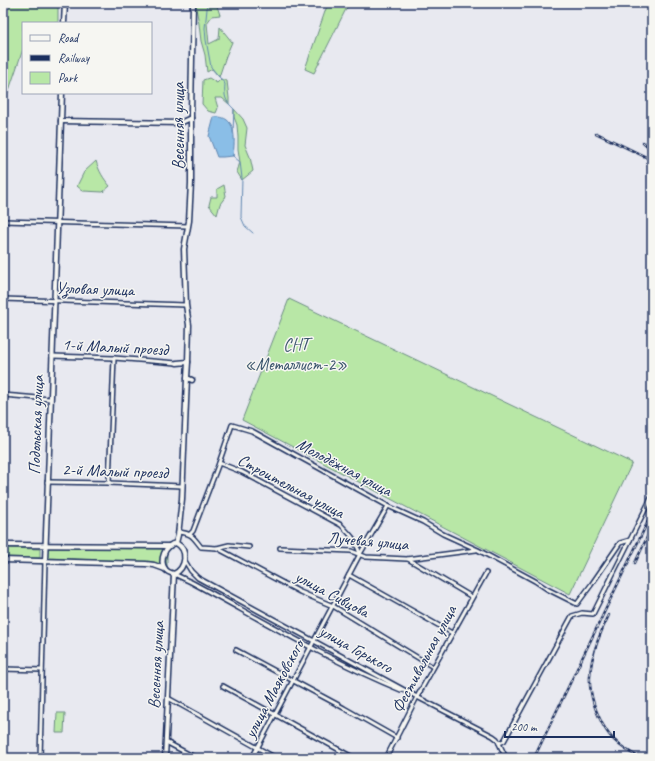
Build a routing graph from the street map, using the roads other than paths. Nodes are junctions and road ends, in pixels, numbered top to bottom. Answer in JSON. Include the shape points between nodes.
{"nodes":[{"id":1,"x":65,"y":3,"type":"edge"},
{"id":2,"x":194,"y":3,"type":"edge"},
{"id":3,"x":64,"y":22,"type":"edge"},
{"id":4,"x":62,"y":94,"type":"edge"},
{"id":5,"x":191,"y":118,"type":"junction"},
{"id":6,"x":61,"y":121,"type":"junction"},
{"id":7,"x":3,"y":221,"type":"edge"},
{"id":8,"x":57,"y":223,"type":"junction"},
{"id":9,"x":188,"y":226,"type":"junction"},
{"id":10,"x":3,"y":299,"type":"edge"},
{"id":11,"x":54,"y":300,"type":"junction"},
{"id":12,"x":186,"y":305,"type":"junction"},
{"id":13,"x":52,"y":356,"type":"junction"},
{"id":14,"x":114,"y":358,"type":"junction"},
{"id":15,"x":188,"y":362,"type":"junction"},
{"id":16,"x":177,"y":363,"type":"joint"},
{"id":17,"x":187,"y":378,"type":"junction"},
{"id":18,"x":192,"y":380,"type":"dead end"},
{"id":19,"x":3,"y":395,"type":"edge"},
{"id":20,"x":50,"y":399,"type":"junction"},
{"id":21,"x":219,"y":463,"type":"junction"},
{"id":22,"x":47,"y":482,"type":"junction"},
{"id":23,"x":109,"y":483,"type":"junction"},
{"id":24,"x":182,"y":486,"type":"junction"},
{"id":25,"x":652,"y":496,"type":"edge"},
{"id":26,"x":388,"y":506,"type":"junction"},
{"id":27,"x":178,"y":532,"type":"junction"},
{"id":28,"x":190,"y":534,"type":"junction"},
{"id":29,"x":630,"y":540,"type":"junction"},
{"id":30,"x":176,"y":543,"type":"junction"},
{"id":31,"x":3,"y":545,"type":"edge"},
{"id":32,"x":45,"y":546,"type":"junction"},
{"id":33,"x":168,"y":546,"type":"junction"},
{"id":34,"x":249,"y":547,"type":"dead end"},
{"id":35,"x":217,"y":548,"type":"junction"},
{"id":36,"x":280,"y":548,"type":"dead end"},
{"id":37,"x":478,"y":550,"type":"junction"},
{"id":38,"x":360,"y":554,"type":"junction"},
{"id":39,"x":407,"y":559,"type":"junction"},
{"id":40,"x":3,"y":560,"type":"edge"},
{"id":41,"x":44,"y":561,"type":"junction"},
{"id":42,"x":184,"y":561,"type":"junction"},
{"id":43,"x":165,"y":569,"type":"junction"},
{"id":44,"x":486,"y":573,"type":"dead end"},
{"id":45,"x":174,"y":574,"type":"junction"},
{"id":46,"x":349,"y":575,"type":"junction"},
{"id":47,"x":472,"y":597,"type":"junction"},
{"id":48,"x":332,"y":606,"type":"junction"},
{"id":49,"x":452,"y":633,"type":"junction"},
{"id":50,"x":314,"y":641,"type":"junction"},
{"id":51,"x":311,"y":647,"type":"junction"},
{"id":52,"x":236,"y":650,"type":"dead end"},
{"id":53,"x":433,"y":667,"type":"junction"},
{"id":54,"x":3,"y":669,"type":"edge"},
{"id":55,"x":42,"y":670,"type":"junction"},
{"id":56,"x":293,"y":681,"type":"junction"},
{"id":57,"x":223,"y":686,"type":"dead end"},
{"id":58,"x":417,"y":697,"type":"junction"},
{"id":59,"x":168,"y":698,"type":"junction"},
{"id":60,"x":275,"y":715,"type":"junction"},
{"id":61,"x":397,"y":738,"type":"junction"},
{"id":62,"x":166,"y":742,"type":"junction"},
{"id":63,"x":499,"y":743,"type":"junction"},
{"id":64,"x":257,"y":748,"type":"junction"},
{"id":65,"x":40,"y":758,"type":"edge"},
{"id":66,"x":165,"y":758,"type":"edge"},
{"id":67,"x":196,"y":758,"type":"edge"},
{"id":68,"x":252,"y":758,"type":"edge"},
{"id":69,"x":276,"y":758,"type":"edge"},
{"id":70,"x":354,"y":758,"type":"edge"},
{"id":71,"x":386,"y":758,"type":"edge"},
{"id":72,"x":506,"y":758,"type":"edge"}],
"edges":[{"from":1,"to":3,"type":"street"},
{"from":2,"to":5,"type":"street","name":"Весенняя улица"},
{"from":4,"to":6,"type":"street","name":"Подольская улица"},
{"from":5,"to":6,"type":"street","via":[[180,123]]},
{"from":5,"to":9,"type":"street","name":"Весенняя улица"},
{"from":6,"to":8,"type":"street","name":"Подольская улица"},
{"from":7,"to":8,"type":"street"},
{"from":8,"to":9,"type":"street"},
{"from":8,"to":11,"type":"street","name":"Подольская улица"},
{"from":9,"to":12,"type":"street","name":"Весенняя улица","via":[[184,249]]},
{"from":10,"to":11,"type":"street","name":"Узловая улица"},
{"from":11,"to":12,"type":"street","name":"Узловая улица"},
{"from":11,"to":13,"type":"street","name":"Подольская улица"},
{"from":12,"to":15,"type":"street","name":"Весенняя улица","via":[[189,325]]},
{"from":13,"to":14,"type":"street","name":"1-й Малый проезд"},
{"from":13,"to":20,"type":"street","name":"Подольская улица"},
{"from":14,"to":16,"type":"street","name":"1-й Малый проезд"},
{"from":14,"to":23,"type":"street"},
{"from":15,"to":16,"type":"street"},
{"from":15,"to":17,"type":"street","name":"Весенняя улица"},
{"from":17,"to":18,"type":"street"},
{"from":17,"to":24,"type":"street","name":"Весенняя улица"},
{"from":19,"to":20,"type":"street"},
{"from":20,"to":22,"type":"street","name":"Подольская улица"},
{"from":21,"to":26,"type":"street","name":"Молодёжная улица","via":[[232,425],[252,431]]},
{"from":21,"to":28,"type":"street"},
{"from":21,"to":38,"type":"street","name":"Строительная улица","via":[[242,472],[341,525],[352,536]]},
{"from":22,"to":23,"type":"street","name":"2-й Малый проезд"},
{"from":22,"to":32,"type":"street","name":"Подольская улица"},
{"from":23,"to":24,"type":"street","name":"2-й Малый проезд"},
{"from":24,"to":27,"type":"street","name":"Весенняя улица"},
{"from":25,"to":29,"type":"street"},
{"from":26,"to":37,"type":"street","name":"Молодёжная улица"},
{"from":26,"to":38,"type":"street","name":"улица Маяковского"},
{"from":27,"to":28,"type":"street"},
{"from":27,"to":30,"type":"street","name":"Весенняя улица"},
{"from":28,"to":35,"type":"street","via":[[201,547]]},
{"from":29,"to":37,"type":"street","name":"Молодёжная улица","via":[[620,543],[577,604],[547,590],[536,580]]},
{"from":29,"to":63,"type":"street","via":[[593,614],[582,613],[572,616],[504,741]]},
{"from":30,"to":33,"type":"street"},
{"from":30,"to":42,"type":"street","via":[[183,551]]},
{"from":31,"to":32,"type":"street"},
{"from":32,"to":33,"type":"street"},
{"from":32,"to":41,"type":"street","name":"Подольская улица"},
{"from":33,"to":43,"type":"street","via":[[163,557]]},
{"from":34,"to":35,"type":"street","via":[[229,544]]},
{"from":35,"to":48,"type":"street","name":"улица Сивцова"},
{"from":36,"to":38,"type":"street","name":"Лучевая улица","via":[[352,551]]},
{"from":37,"to":39,"type":"street","name":"Лучевая улица"},
{"from":38,"to":39,"type":"street","name":"Лучевая улица","via":[[366,557]]},
{"from":38,"to":46,"type":"street","name":"улица Маяковского"},
{"from":39,"to":47,"type":"street"},
{"from":40,"to":41,"type":"street"},
{"from":41,"to":43,"type":"street","via":[[146,564]]},
{"from":41,"to":55,"type":"street","name":"Подольская улица"},
{"from":42,"to":45,"type":"street","via":[[181,569]]},
{"from":42,"to":50,"type":"street","name":"улица Горького","via":[[198,578]]},
{"from":43,"to":45,"type":"street"},
{"from":44,"to":47,"type":"street","name":"Фестивальная улица"},
{"from":45,"to":51,"type":"street","name":"улица Горького"},
{"from":45,"to":59,"type":"street","name":"Весенняя улица"},
{"from":46,"to":48,"type":"street","name":"улица Маяковского"},
{"from":46,"to":49,"type":"street"},
{"from":47,"to":49,"type":"street","name":"Фестивальная улица"},
{"from":48,"to":50,"type":"street","name":"улица Маяковского"},
{"from":48,"to":53,"type":"street","name":"улица Сивцова"},
{"from":49,"to":53,"type":"street","name":"Фестивальная улица"},
{"from":50,"to":51,"type":"street","name":"улица Маяковского"},
{"from":50,"to":58,"type":"street","name":"улица Горького"},
{"from":51,"to":56,"type":"street","name":"улица Маяковского"},
{"from":51,"to":58,"type":"street","name":"улица Горького"},
{"from":52,"to":56,"type":"street"},
{"from":53,"to":58,"type":"street","name":"Фестивальная улица"},
{"from":54,"to":55,"type":"street"},
{"from":55,"to":65,"type":"street","name":"Подольская улица"},
{"from":56,"to":60,"type":"street","name":"улица Маяковского"},
{"from":56,"to":61,"type":"street"},
{"from":57,"to":60,"type":"street"},
{"from":58,"to":61,"type":"street","name":"Фестивальная улица"},
{"from":58,"to":63,"type":"street","via":[[493,736]]},
{"from":59,"to":62,"type":"street","name":"Весенняя улица"},
{"from":59,"to":64,"type":"street"},
{"from":60,"to":64,"type":"street","name":"улица Маяковского"},
{"from":60,"to":70,"type":"street"},
{"from":61,"to":71,"type":"street","name":"Фестивальная улица"},
{"from":62,"to":66,"type":"street","name":"Весенняя улица"},
{"from":62,"to":67,"type":"street"},
{"from":63,"to":72,"type":"street"},
{"from":64,"to":68,"type":"street","name":"улица Маяковского"},
{"from":64,"to":69,"type":"street"}]}
